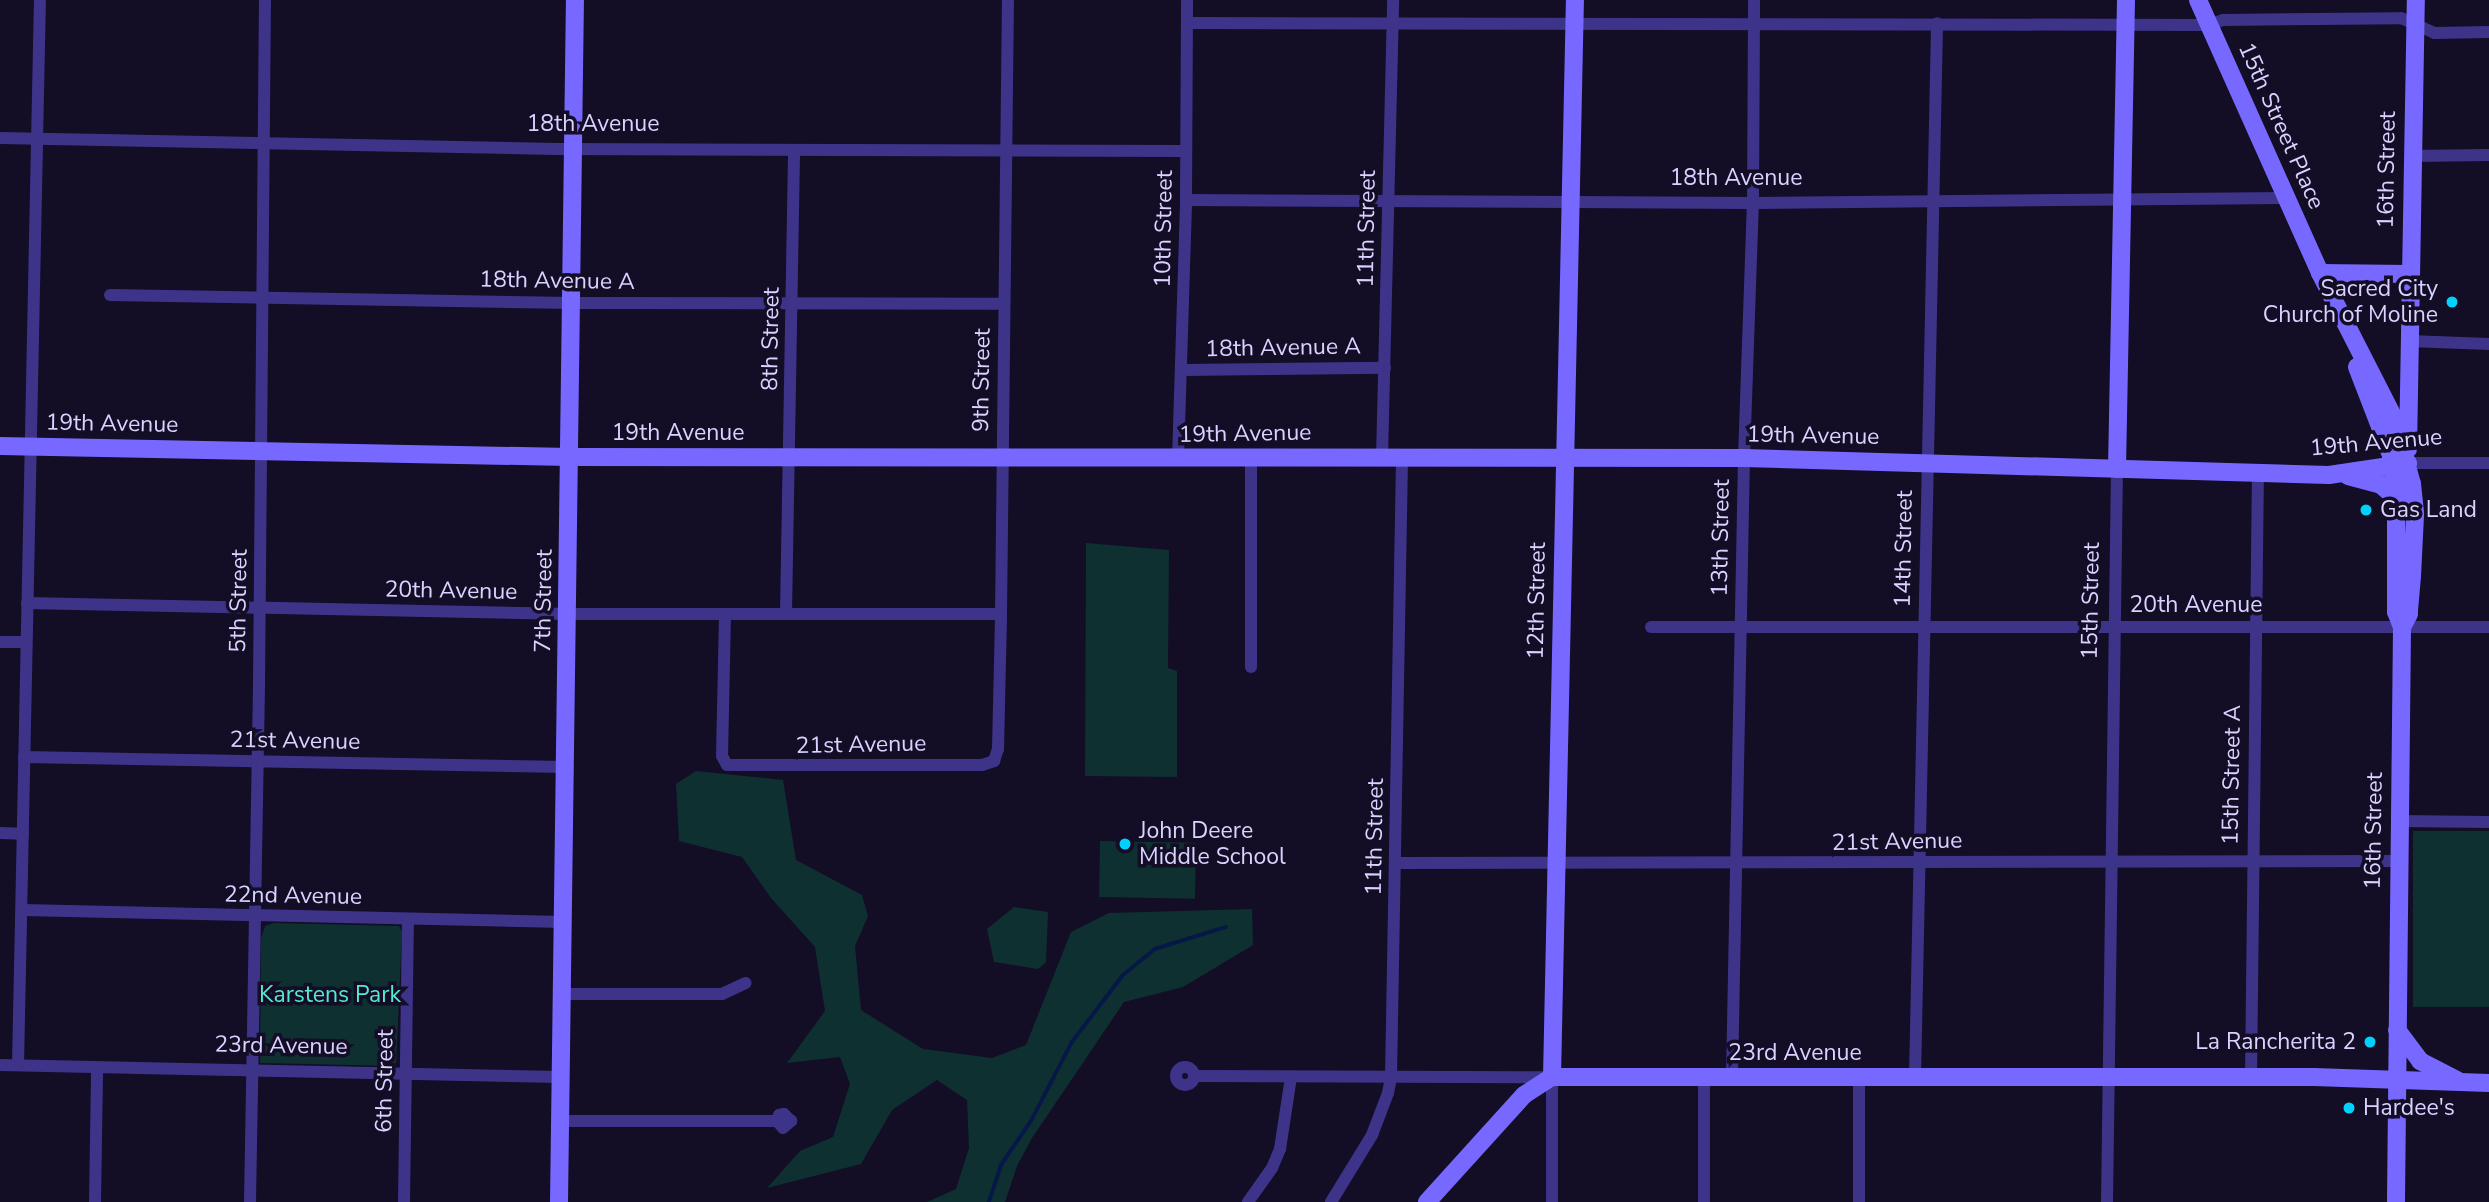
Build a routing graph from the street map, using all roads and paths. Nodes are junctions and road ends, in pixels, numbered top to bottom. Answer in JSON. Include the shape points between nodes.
{"nodes":[{"id":1,"x":40,"y":0,"type":"edge"},
{"id":2,"x":265,"y":0,"type":"edge"},
{"id":3,"x":575,"y":0,"type":"edge"},
{"id":4,"x":1008,"y":0,"type":"edge"},
{"id":5,"x":1187,"y":0,"type":"edge"},
{"id":6,"x":1393,"y":0,"type":"edge"},
{"id":7,"x":1575,"y":0,"type":"edge"},
{"id":8,"x":1754,"y":0,"type":"edge"},
{"id":9,"x":2126,"y":0,"type":"edge"},
{"id":10,"x":2198,"y":0,"type":"edge"},
{"id":11,"x":2416,"y":0,"type":"edge"},
{"id":12,"x":1187,"y":23,"type":"junction"},
{"id":13,"x":1392,"y":23,"type":"junction"},
{"id":14,"x":1574,"y":23,"type":"junction"},
{"id":15,"x":1937,"y":23,"type":"junction"},
{"id":16,"x":1754,"y":24,"type":"junction"},
{"id":17,"x":2125,"y":24,"type":"junction"},
{"id":18,"x":2209,"y":25,"type":"junction"},
{"id":19,"x":2415,"y":25,"type":"junction"},
{"id":20,"x":2489,"y":32,"type":"edge"},
{"id":21,"x":0,"y":138,"type":"edge"},
{"id":22,"x":36,"y":139,"type":"junction"},
{"id":23,"x":264,"y":142,"type":"junction"},
{"id":24,"x":574,"y":148,"type":"junction"},
{"id":25,"x":794,"y":150,"type":"junction"},
{"id":26,"x":1006,"y":150,"type":"junction"},
{"id":27,"x":1186,"y":151,"type":"junction"},
{"id":28,"x":2411,"y":156,"type":"junction"},
{"id":29,"x":2489,"y":156,"type":"edge"},
{"id":30,"x":2286,"y":198,"type":"junction"},
{"id":31,"x":1186,"y":200,"type":"junction"},
{"id":32,"x":2122,"y":200,"type":"junction"},
{"id":33,"x":1389,"y":201,"type":"junction"},
{"id":34,"x":1570,"y":201,"type":"junction"},
{"id":35,"x":1932,"y":201,"type":"junction"},
{"id":36,"x":1753,"y":203,"type":"junction"},
{"id":37,"x":2320,"y":273,"type":"junction"},
{"id":38,"x":2409,"y":274,"type":"junction"},
{"id":39,"x":110,"y":295,"type":"dead end"},
{"id":40,"x":263,"y":297,"type":"junction"},
{"id":41,"x":573,"y":303,"type":"junction"},
{"id":42,"x":792,"y":303,"type":"junction"},
{"id":43,"x":1004,"y":304,"type":"junction"},
{"id":44,"x":2409,"y":341,"type":"junction"},
{"id":45,"x":2489,"y":344,"type":"edge"},
{"id":46,"x":1385,"y":368,"type":"junction"},
{"id":47,"x":1182,"y":370,"type":"junction"},
{"id":48,"x":2382,"y":425,"type":"junction"},
{"id":49,"x":0,"y":446,"type":"edge"},
{"id":50,"x":29,"y":447,"type":"junction"},
{"id":51,"x":261,"y":451,"type":"junction"},
{"id":52,"x":570,"y":457,"type":"junction"},
{"id":53,"x":789,"y":457,"type":"junction"},
{"id":54,"x":1002,"y":458,"type":"junction"},
{"id":55,"x":1251,"y":458,"type":"junction"},
{"id":56,"x":1382,"y":458,"type":"junction"},
{"id":57,"x":1402,"y":458,"type":"junction"},
{"id":58,"x":1563,"y":458,"type":"junction"},
{"id":59,"x":1744,"y":458,"type":"junction"},
{"id":60,"x":1178,"y":459,"type":"junction"},
{"id":61,"x":1927,"y":463,"type":"junction"},
{"id":62,"x":2489,"y":463,"type":"edge"},
{"id":63,"x":2400,"y":464,"type":"junction"},
{"id":64,"x":2117,"y":470,"type":"junction"},
{"id":65,"x":2258,"y":473,"type":"junction"},
{"id":66,"x":2351,"y":473,"type":"junction"},
{"id":67,"x":2396,"y":498,"type":"junction"},
{"id":68,"x":27,"y":603,"type":"junction"},
{"id":69,"x":259,"y":608,"type":"junction"},
{"id":70,"x":786,"y":612,"type":"junction"},
{"id":71,"x":568,"y":614,"type":"junction"},
{"id":72,"x":725,"y":614,"type":"junction"},
{"id":73,"x":1001,"y":614,"type":"junction"},
{"id":74,"x":2254,"y":625,"type":"junction"},
{"id":75,"x":1651,"y":626,"type":"dead end"},
{"id":76,"x":1741,"y":626,"type":"junction"},
{"id":77,"x":1923,"y":626,"type":"junction"},
{"id":78,"x":2115,"y":626,"type":"junction"},
{"id":79,"x":2402,"y":627,"type":"junction"},
{"id":80,"x":2489,"y":627,"type":"edge"},
{"id":81,"x":0,"y":642,"type":"edge"},
{"id":82,"x":25,"y":642,"type":"junction"},
{"id":83,"x":1251,"y":667,"type":"dead end"},
{"id":84,"x":24,"y":757,"type":"junction"},
{"id":85,"x":257,"y":761,"type":"junction"},
{"id":86,"x":994,"y":761,"type":"joint"},
{"id":87,"x":566,"y":766,"type":"junction"},
{"id":88,"x":2399,"y":821,"type":"junction"},
{"id":89,"x":2489,"y":822,"type":"edge"},
{"id":90,"x":0,"y":833,"type":"edge"},
{"id":91,"x":23,"y":834,"type":"junction"},
{"id":92,"x":2113,"y":861,"type":"junction"},
{"id":93,"x":2252,"y":861,"type":"junction"},
{"id":94,"x":2398,"y":861,"type":"junction"},
{"id":95,"x":1917,"y":862,"type":"junction"},
{"id":96,"x":1395,"y":863,"type":"junction"},
{"id":97,"x":1556,"y":864,"type":"junction"},
{"id":98,"x":1736,"y":864,"type":"junction"},
{"id":99,"x":23,"y":911,"type":"junction"},
{"id":100,"x":253,"y":917,"type":"junction"},
{"id":101,"x":408,"y":919,"type":"junction"},
{"id":102,"x":563,"y":922,"type":"junction"},
{"id":103,"x":746,"y":983,"type":"dead end"},
{"id":104,"x":562,"y":994,"type":"junction"},
{"id":105,"x":2397,"y":1030,"type":"junction"},
{"id":106,"x":0,"y":1065,"type":"edge"},
{"id":107,"x":18,"y":1065,"type":"junction"},
{"id":108,"x":97,"y":1068,"type":"junction"},
{"id":109,"x":252,"y":1070,"type":"junction"},
{"id":110,"x":406,"y":1073,"type":"junction"},
{"id":111,"x":1194,"y":1076,"type":"dead end"},
{"id":112,"x":561,"y":1077,"type":"junction"},
{"id":113,"x":1291,"y":1077,"type":"junction"},
{"id":114,"x":1391,"y":1077,"type":"junction"},
{"id":115,"x":1552,"y":1077,"type":"junction"},
{"id":116,"x":1704,"y":1077,"type":"junction"},
{"id":117,"x":1732,"y":1077,"type":"junction"},
{"id":118,"x":1859,"y":1077,"type":"junction"},
{"id":119,"x":1915,"y":1077,"type":"junction"},
{"id":120,"x":2108,"y":1077,"type":"junction"},
{"id":121,"x":2251,"y":1077,"type":"junction"},
{"id":122,"x":2397,"y":1080,"type":"junction"},
{"id":123,"x":2463,"y":1083,"type":"junction"},
{"id":124,"x":2489,"y":1083,"type":"edge"},
{"id":125,"x":560,"y":1121,"type":"junction"},
{"id":126,"x":776,"y":1121,"type":"dead end"},
{"id":127,"x":95,"y":1202,"type":"edge"},
{"id":128,"x":250,"y":1202,"type":"edge"},
{"id":129,"x":404,"y":1202,"type":"edge"},
{"id":130,"x":559,"y":1202,"type":"edge"},
{"id":131,"x":1248,"y":1202,"type":"edge"},
{"id":132,"x":1331,"y":1202,"type":"edge"},
{"id":133,"x":1427,"y":1202,"type":"edge"},
{"id":134,"x":1552,"y":1202,"type":"edge"},
{"id":135,"x":1704,"y":1202,"type":"edge"},
{"id":136,"x":1859,"y":1202,"type":"edge"},
{"id":137,"x":2107,"y":1202,"type":"edge"},
{"id":138,"x":2396,"y":1202,"type":"edge"}],
"edges":[{"from":1,"to":22,"type":"street"},
{"from":2,"to":23,"type":"street","name":"5th Street"},
{"from":3,"to":24,"type":"street","name":"7th Street"},
{"from":4,"to":26,"type":"street","name":"9th Street"},
{"from":5,"to":12,"type":"street","name":"10th Street"},
{"from":6,"to":13,"type":"street","name":"11th Street"},
{"from":7,"to":14,"type":"street","name":"12th Street"},
{"from":8,"to":16,"type":"street","name":"13th Street"},
{"from":9,"to":17,"type":"street","name":"15th Street"},
{"from":10,"to":18,"type":"street","name":"15th Street Place"},
{"from":11,"to":19,"type":"street","name":"16th Street"},
{"from":12,"to":13,"type":"street"},
{"from":12,"to":27,"type":"street","name":"10th Street"},
{"from":13,"to":14,"type":"street"},
{"from":13,"to":33,"type":"street","name":"11th Street"},
{"from":14,"to":16,"type":"street"},
{"from":14,"to":34,"type":"street","name":"12th Street"},
{"from":15,"to":16,"type":"street"},
{"from":15,"to":17,"type":"street"},
{"from":15,"to":35,"type":"street","name":"14th Street"},
{"from":16,"to":36,"type":"street","name":"13th Street"},
{"from":17,"to":18,"type":"street"},
{"from":17,"to":32,"type":"street","name":"15th Street"},
{"from":18,"to":19,"type":"street","via":[[2223,20],[2401,18]]},
{"from":18,"to":30,"type":"street","name":"15th Street Place"},
{"from":19,"to":20,"type":"street","via":[[2434,33]]},
{"from":19,"to":28,"type":"street","name":"16th Street"},
{"from":21,"to":22,"type":"street","name":"18th Avenue"},
{"from":22,"to":23,"type":"street","name":"18th Avenue"},
{"from":22,"to":50,"type":"street"},
{"from":23,"to":24,"type":"street","name":"18th Avenue"},
{"from":23,"to":40,"type":"street","name":"5th Street"},
{"from":24,"to":25,"type":"street","name":"18th Avenue"},
{"from":24,"to":41,"type":"street","name":"7th Street"},
{"from":25,"to":26,"type":"street","name":"18th Avenue"},
{"from":25,"to":42,"type":"street","name":"8th Street"},
{"from":26,"to":27,"type":"street","name":"18th Avenue"},
{"from":26,"to":43,"type":"street","name":"9th Street"},
{"from":27,"to":31,"type":"street","name":"10th Street"},
{"from":28,"to":29,"type":"street"},
{"from":28,"to":38,"type":"street","name":"16th Street"},
{"from":30,"to":32,"type":"street","name":"18th Avenue"},
{"from":30,"to":37,"type":"street","name":"15th Street Place"},
{"from":31,"to":33,"type":"street","name":"18th Avenue"},
{"from":31,"to":47,"type":"street","name":"10th Street"},
{"from":32,"to":35,"type":"street","name":"18th Avenue"},
{"from":32,"to":64,"type":"street","name":"15th Street"},
{"from":33,"to":34,"type":"street","name":"18th Avenue"},
{"from":33,"to":46,"type":"street","name":"11th Street"},
{"from":34,"to":36,"type":"street","name":"18th Avenue"},
{"from":34,"to":58,"type":"street","name":"12th Street"},
{"from":35,"to":36,"type":"street","name":"18th Avenue"},
{"from":35,"to":61,"type":"street","name":"14th Street"},
{"from":36,"to":59,"type":"street","name":"13th Street"},
{"from":37,"to":38,"type":"street"},
{"from":37,"to":48,"type":"street","name":"15th Street Place","via":[[2323,292]]},
{"from":37,"to":63,"type":"street","name":"15th Street Place","via":[[2382,391]]},
{"from":38,"to":44,"type":"street","name":"16th Street"},
{"from":39,"to":40,"type":"street","name":"18th Avenue A"},
{"from":40,"to":41,"type":"street","name":"18th Avenue A"},
{"from":40,"to":51,"type":"street","name":"5th Street"},
{"from":41,"to":42,"type":"street","name":"18th Avenue A"},
{"from":41,"to":52,"type":"street","name":"7th Street"},
{"from":42,"to":43,"type":"street","name":"18th Avenue A"},
{"from":42,"to":53,"type":"street","name":"8th Street"},
{"from":43,"to":54,"type":"street","name":"9th Street"},
{"from":44,"to":45,"type":"street"},
{"from":44,"to":63,"type":"street","name":"16th Street"},
{"from":46,"to":47,"type":"street","name":"18th Avenue A"},
{"from":46,"to":56,"type":"street","name":"11th Street"},
{"from":47,"to":60,"type":"street","name":"10th Street"},
{"from":48,"to":63,"type":"street","name":"15th Street Place"},
{"from":48,"to":66,"type":"street","via":[[2380,450]]},
{"from":49,"to":50,"type":"street","name":"19th Avenue"},
{"from":50,"to":51,"type":"street","name":"19th Avenue"},
{"from":50,"to":68,"type":"street"},
{"from":51,"to":52,"type":"street","name":"19th Avenue"},
{"from":51,"to":69,"type":"street","name":"5th Street"},
{"from":52,"to":53,"type":"street","name":"19th Avenue"},
{"from":52,"to":71,"type":"street","name":"7th Street"},
{"from":53,"to":54,"type":"street","name":"19th Avenue"},
{"from":53,"to":70,"type":"street","name":"8th Street"},
{"from":54,"to":60,"type":"street","name":"19th Avenue"},
{"from":54,"to":73,"type":"street","name":"9th Street"},
{"from":55,"to":56,"type":"street","name":"19th Avenue"},
{"from":55,"to":60,"type":"street","name":"19th Avenue"},
{"from":55,"to":83,"type":"street"},
{"from":56,"to":57,"type":"street","name":"19th Avenue"},
{"from":57,"to":58,"type":"street","name":"19th Avenue"},
{"from":57,"to":96,"type":"street","name":"11th Street"},
{"from":58,"to":59,"type":"street","name":"19th Avenue"},
{"from":58,"to":97,"type":"street","name":"12th Street"},
{"from":59,"to":61,"type":"street","name":"19th Avenue"},
{"from":59,"to":76,"type":"street","name":"13th Street"},
{"from":61,"to":64,"type":"street","name":"19th Avenue"},
{"from":61,"to":77,"type":"street","name":"14th Street"},
{"from":62,"to":63,"type":"street","name":"19th Avenue"},
{"from":63,"to":66,"type":"street","name":"19th Avenue"},
{"from":63,"to":67,"type":"street","name":"15th Street Place"},
{"from":63,"to":79,"type":"street","name":"16th Street","via":[[2414,497],[2409,614]]},
{"from":64,"to":65,"type":"street","name":"19th Avenue"},
{"from":64,"to":78,"type":"street","name":"15th Street"},
{"from":65,"to":66,"type":"street","name":"19th Avenue"},
{"from":65,"to":74,"type":"street","name":"15th Street A"},
{"from":66,"to":67,"type":"street","via":[[2381,485]]},
{"from":67,"to":79,"type":"street","name":"15th Street Place","via":[[2396,612]]},
{"from":68,"to":69,"type":"street","name":"20th Avenue"},
{"from":68,"to":82,"type":"street"},
{"from":69,"to":71,"type":"street","name":"20th Avenue"},
{"from":69,"to":85,"type":"street","name":"5th Street"},
{"from":70,"to":72,"type":"street","name":"20th Avenue"},
{"from":70,"to":73,"type":"street","name":"20th Avenue"},
{"from":71,"to":72,"type":"street","name":"20th Avenue"},
{"from":71,"to":87,"type":"street","name":"7th Street"},
{"from":72,"to":86,"type":"street","name":"21st Avenue","via":[[722,756],[727,765],[982,765]]},
{"from":73,"to":86,"type":"street","name":"9th Street"},
{"from":74,"to":78,"type":"street","name":"20th Avenue"},
{"from":74,"to":79,"type":"street","name":"20th Avenue"},
{"from":74,"to":93,"type":"street","name":"15th Street A"},
{"from":75,"to":76,"type":"street","name":"20th Avenue"},
{"from":76,"to":77,"type":"street","name":"20th Avenue"},
{"from":76,"to":98,"type":"street","name":"13th Street"},
{"from":77,"to":78,"type":"street","name":"20th Avenue"},
{"from":77,"to":95,"type":"street","name":"14th Street"},
{"from":78,"to":92,"type":"street","name":"15th Street"},
{"from":79,"to":80,"type":"street","name":"20th Avenue"},
{"from":79,"to":88,"type":"street","name":"16th Street"},
{"from":81,"to":82,"type":"street"},
{"from":82,"to":84,"type":"street"},
{"from":84,"to":85,"type":"street","name":"21st Avenue"},
{"from":84,"to":91,"type":"street"},
{"from":85,"to":87,"type":"street","name":"21st Avenue"},
{"from":85,"to":100,"type":"street","name":"5th Street"},
{"from":87,"to":102,"type":"street","name":"7th Street"},
{"from":88,"to":89,"type":"street"},
{"from":88,"to":94,"type":"street","name":"16th Street"},
{"from":90,"to":91,"type":"street"},
{"from":91,"to":99,"type":"street"},
{"from":92,"to":93,"type":"street","name":"21st Avenue"},
{"from":92,"to":95,"type":"street","name":"21st Avenue"},
{"from":92,"to":120,"type":"street","name":"15th Street"},
{"from":93,"to":94,"type":"street","name":"21st Avenue"},
{"from":93,"to":121,"type":"street","name":"15th Street A"},
{"from":94,"to":105,"type":"street","name":"16th Street"},
{"from":95,"to":98,"type":"street","name":"21st Avenue"},
{"from":95,"to":119,"type":"street","name":"14th Street"},
{"from":96,"to":97,"type":"street","name":"21st Avenue"},
{"from":96,"to":114,"type":"street","name":"11th Street"},
{"from":97,"to":98,"type":"street","name":"21st Avenue"},
{"from":97,"to":115,"type":"street","name":"12th Street"},
{"from":98,"to":117,"type":"street","name":"13th Street"},
{"from":99,"to":100,"type":"street","name":"22nd Avenue"},
{"from":99,"to":107,"type":"street"},
{"from":100,"to":101,"type":"street","name":"22nd Avenue"},
{"from":100,"to":109,"type":"street","name":"5th Street"},
{"from":101,"to":102,"type":"street","name":"22nd Avenue"},
{"from":101,"to":110,"type":"street","name":"6th Street"},
{"from":102,"to":104,"type":"street","name":"7th Street"},
{"from":103,"to":104,"type":"street","via":[[722,994]]},
{"from":104,"to":112,"type":"street","name":"7th Street"},
{"from":105,"to":122,"type":"street","name":"16th Street"},
{"from":105,"to":123,"type":"street","via":[[2420,1060]]},
{"from":106,"to":107,"type":"street","name":"23rd Avenue"},
{"from":107,"to":108,"type":"street","name":"23rd Avenue"},
{"from":108,"to":109,"type":"street","name":"23rd Avenue"},
{"from":108,"to":127,"type":"street"},
{"from":109,"to":110,"type":"street","name":"23rd Avenue"},
{"from":109,"to":128,"type":"street","name":"5th Street"},
{"from":110,"to":112,"type":"street","name":"23rd Avenue"},
{"from":110,"to":129,"type":"street","name":"6th Street"},
{"from":111,"to":113,"type":"street","name":"23rd Avenue"},
{"from":112,"to":125,"type":"street","name":"7th Street"},
{"from":113,"to":114,"type":"street","name":"23rd Avenue"},
{"from":113,"to":131,"type":"street","via":[[1280,1149]]},
{"from":114,"to":115,"type":"street","name":"23rd Avenue"},
{"from":114,"to":132,"type":"street","name":"11th Street","via":[[1372,1135]]},
{"from":115,"to":116,"type":"street","name":"23rd Avenue"},
{"from":115,"to":133,"type":"street","via":[[1524,1095]]},
{"from":115,"to":134,"type":"street","name":"12th Street"},
{"from":116,"to":117,"type":"street","name":"23rd Avenue"},
{"from":116,"to":135,"type":"street"},
{"from":117,"to":118,"type":"street","name":"23rd Avenue"},
{"from":118,"to":119,"type":"street","name":"23rd Avenue"},
{"from":118,"to":136,"type":"street"},
{"from":119,"to":120,"type":"street","name":"23rd Avenue"},
{"from":120,"to":121,"type":"street","name":"23rd Avenue"},
{"from":120,"to":137,"type":"street","name":"15th Street"},
{"from":121,"to":122,"type":"street","name":"23rd Avenue"},
{"from":122,"to":123,"type":"street","name":"23rd Avenue"},
{"from":122,"to":138,"type":"street","name":"16th Street"},
{"from":123,"to":124,"type":"street","name":"23rd Avenue"},
{"from":125,"to":126,"type":"street"},
{"from":125,"to":130,"type":"street","name":"7th Street"}]}
